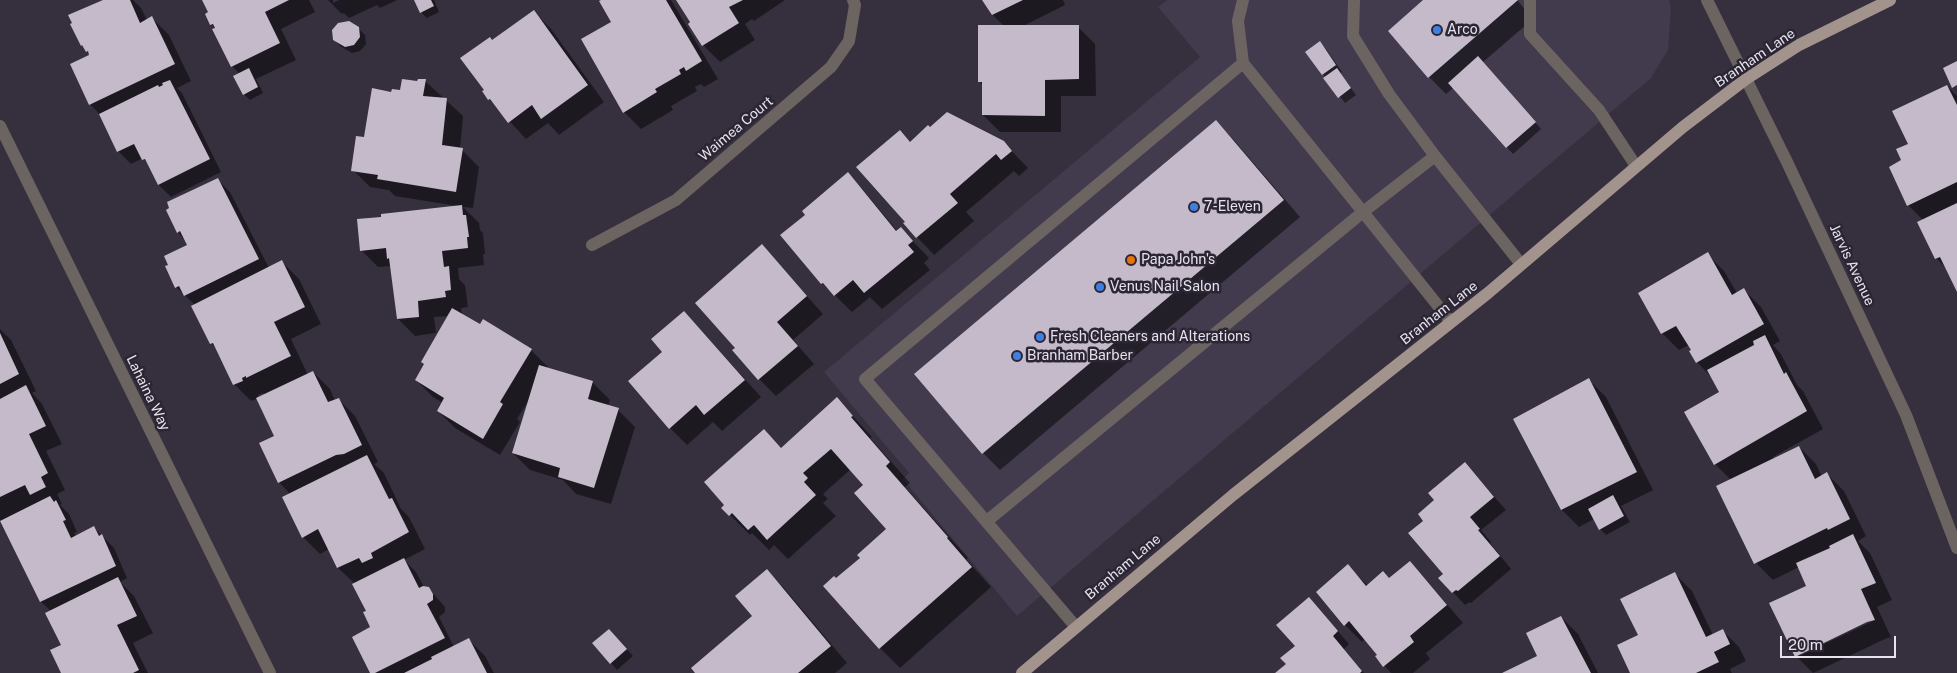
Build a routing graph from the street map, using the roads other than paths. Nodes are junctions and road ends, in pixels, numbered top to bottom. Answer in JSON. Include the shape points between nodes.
{"nodes":[{"id":1,"x":853,"y":0,"type":"edge"},
{"id":2,"x":1243,"y":0,"type":"edge"},
{"id":3,"x":1354,"y":0,"type":"edge"},
{"id":4,"x":1530,"y":0,"type":"edge"},
{"id":5,"x":1706,"y":0,"type":"edge"},
{"id":6,"x":1890,"y":0,"type":"edge"},
{"id":7,"x":1243,"y":63,"type":"junction"},
{"id":8,"x":1746,"y":79,"type":"junction"},
{"id":9,"x":0,"y":126,"type":"edge"},
{"id":10,"x":1436,"y":156,"type":"junction"},
{"id":11,"x":1636,"y":166,"type":"junction"},
{"id":12,"x":1363,"y":212,"type":"junction"},
{"id":13,"x":592,"y":245,"type":"dead end"},
{"id":14,"x":1521,"y":264,"type":"junction"},
{"id":15,"x":1452,"y":322,"type":"junction"},
{"id":16,"x":987,"y":521,"type":"junction"},
{"id":17,"x":1957,"y":548,"type":"edge"},
{"id":18,"x":1076,"y":627,"type":"junction"},
{"id":19,"x":270,"y":673,"type":"edge"},
{"id":20,"x":1022,"y":673,"type":"edge"}],
"edges":[{"from":1,"to":13,"type":"street","name":"Waimea Court","via":[[855,6],[849,41],[831,68],[676,200]]},
{"from":2,"to":7,"type":"street","via":[[1238,21]]},
{"from":3,"to":10,"type":"street","via":[[1352,36],[1389,94]]},
{"from":4,"to":11,"type":"street","via":[[1530,34],[1599,110]]},
{"from":5,"to":8,"type":"street","name":"Jarvis Avenue"},
{"from":6,"to":8,"type":"main road","name":"Branham Lane","via":[[1799,45]]},
{"from":7,"to":12,"type":"street"},
{"from":7,"to":16,"type":"street","via":[[865,379]]},
{"from":8,"to":11,"type":"main road","name":"Branham Lane"},
{"from":8,"to":17,"type":"street","name":"Jarvis Avenue","via":[[1906,415]]},
{"from":9,"to":19,"type":"street","name":"Lahaina Way"},
{"from":10,"to":12,"type":"street"},
{"from":10,"to":14,"type":"street"},
{"from":11,"to":14,"type":"main road","name":"Branham Lane"},
{"from":12,"to":15,"type":"street"},
{"from":12,"to":16,"type":"street"},
{"from":14,"to":15,"type":"main road","name":"Branham Lane"},
{"from":15,"to":18,"type":"main road","name":"Branham Lane","via":[[1233,495]]},
{"from":16,"to":18,"type":"street"},
{"from":18,"to":20,"type":"main road","name":"Branham Lane"}]}
